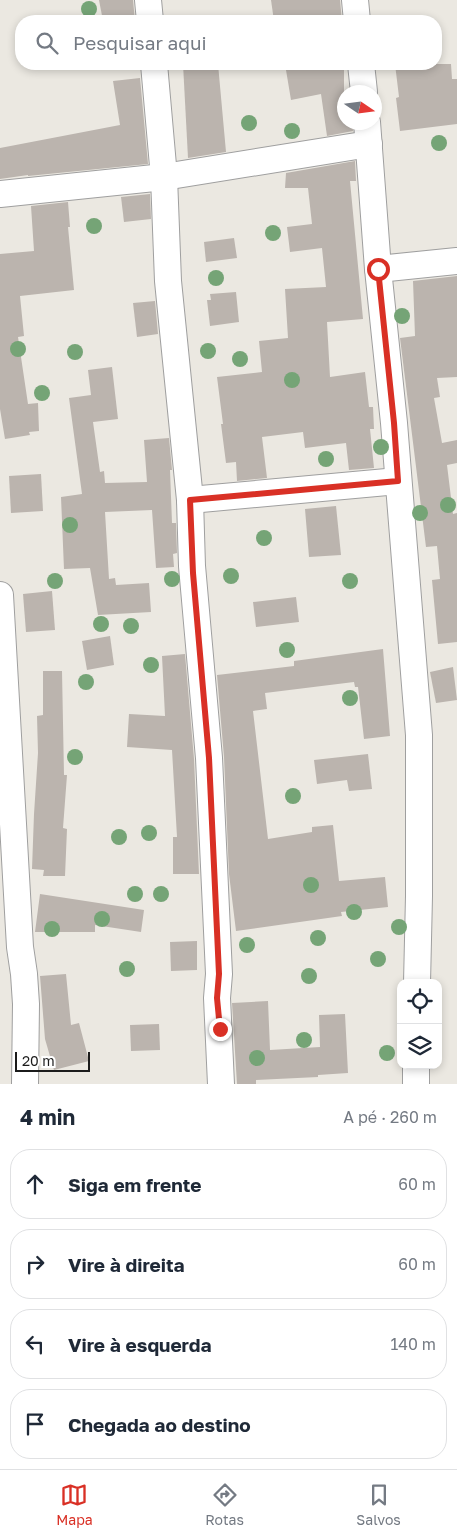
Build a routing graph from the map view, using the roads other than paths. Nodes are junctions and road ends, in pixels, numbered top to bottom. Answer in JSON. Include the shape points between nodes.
{"nodes":[{"id":1,"x":148,"y":0,"type":"edge"},
{"id":2,"x":356,"y":0,"type":"edge"},
{"id":3,"x":149,"y":15,"type":"edge"},
{"id":4,"x":357,"y":15,"type":"edge"},
{"id":5,"x":155,"y":70,"type":"edge"},
{"id":6,"x":362,"y":70,"type":"edge"},
{"id":7,"x":363,"y":85,"type":"edge"},
{"id":8,"x":368,"y":133,"type":"edge"},
{"id":9,"x":164,"y":177,"type":"junction"},
{"id":10,"x":0,"y":194,"type":"edge"},
{"id":11,"x":457,"y":261,"type":"edge"},
{"id":12,"x":378,"y":269,"type":"junction"},
{"id":13,"x":398,"y":481,"type":"junction"},
{"id":14,"x":190,"y":500,"type":"junction"},
{"id":15,"x":0,"y":595,"type":"edge"},
{"id":16,"x":10,"y":945,"type":"edge"},
{"id":17,"x":416,"y":979,"type":"edge"},
{"id":18,"x":416,"y":1069,"type":"edge"},
{"id":19,"x":25,"y":1084,"type":"edge"},
{"id":20,"x":221,"y":1084,"type":"edge"},
{"id":21,"x":416,"y":1084,"type":"edge"}],
"edges":[{"from":1,"to":3,"type":"street"},
{"from":2,"to":4,"type":"street"},
{"from":5,"to":9,"type":"street"},
{"from":6,"to":7,"type":"street"},
{"from":8,"to":9,"type":"street"},
{"from":8,"to":12,"type":"street"},
{"from":9,"to":10,"type":"street"},
{"from":9,"to":14,"type":"street","via":[[168,280]]},
{"from":11,"to":12,"type":"street"},
{"from":12,"to":13,"type":"street"},
{"from":13,"to":14,"type":"street"},
{"from":13,"to":17,"type":"street","via":[[419,735]]},
{"from":14,"to":20,"type":"street","via":[[209,758]]},
{"from":15,"to":16,"type":"street"},
{"from":16,"to":19,"type":"street","via":[[25,989]]},
{"from":18,"to":21,"type":"street"}]}
